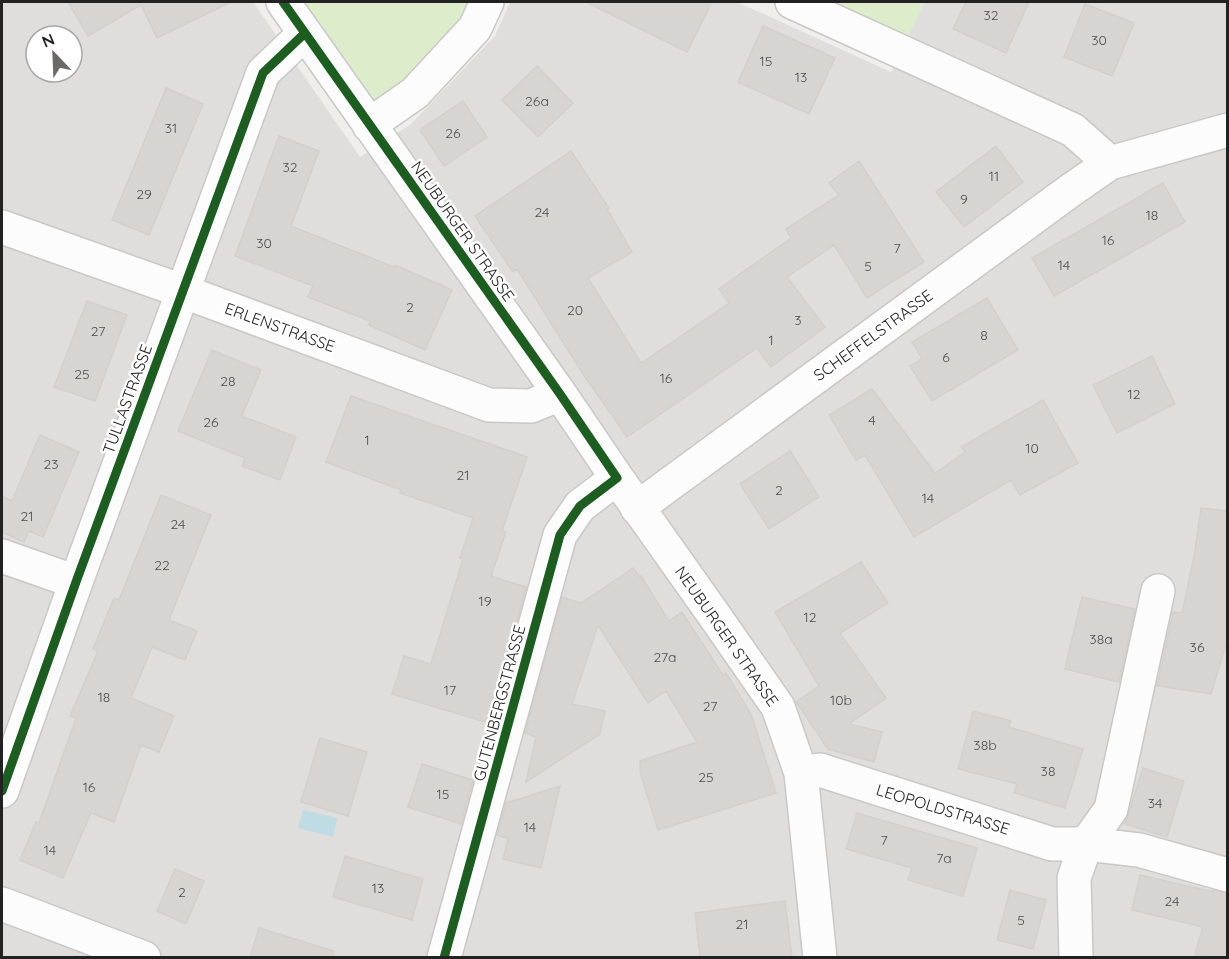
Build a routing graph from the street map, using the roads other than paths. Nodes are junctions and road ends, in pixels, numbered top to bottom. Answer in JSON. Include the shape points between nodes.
{"nodes":[{"id":1,"x":283,"y":2,"type":"edge"},
{"id":2,"x":486,"y":2,"type":"edge"},
{"id":3,"x":792,"y":2,"type":"edge"},
{"id":4,"x":305,"y":33,"type":"junction"},
{"id":5,"x":369,"y":125,"type":"junction"},
{"id":6,"x":1227,"y":130,"type":"edge"},
{"id":7,"x":1110,"y":163,"type":"junction"},
{"id":8,"x":2,"y":227,"type":"edge"},
{"id":9,"x":182,"y":291,"type":"junction"},
{"id":10,"x":560,"y":394,"type":"junction"},
{"id":11,"x":617,"y":478,"type":"junction"},
{"id":12,"x":637,"y":508,"type":"junction"},
{"id":13,"x":2,"y":556,"type":"edge"},
{"id":14,"x":76,"y":582,"type":"junction"},
{"id":15,"x":1158,"y":591,"type":"dead end"},
{"id":16,"x":801,"y":773,"type":"junction"},
{"id":17,"x":2,"y":791,"type":"edge"},
{"id":18,"x":1086,"y":844,"type":"junction"},
{"id":19,"x":1227,"y":875,"type":"edge"},
{"id":20,"x":2,"y":904,"type":"edge"},
{"id":21,"x":144,"y":957,"type":"edge"},
{"id":22,"x":444,"y":957,"type":"edge"},
{"id":23,"x":820,"y":957,"type":"edge"},
{"id":24,"x":1076,"y":957,"type":"edge"}],
"edges":[{"from":1,"to":4,"type":"street","name":"NEUBURGER STRASSE"},
{"from":2,"to":5,"type":"street","via":[[475,28],[415,93]]},
{"from":3,"to":7,"type":"street","via":[[1073,130]]},
{"from":4,"to":5,"type":"street","name":"NEUBURGER STRASSE"},
{"from":4,"to":9,"type":"street","name":"TULLASTRASSE","via":[[263,73]]},
{"from":5,"to":10,"type":"street","name":"NEUBURGER STRASSE"},
{"from":6,"to":7,"type":"street","name":"SCHEFFELSTRASSE"},
{"from":7,"to":12,"type":"street","name":"SCHEFFELSTRASSE"},
{"from":8,"to":9,"type":"street","name":"ERLENSTRASSE"},
{"from":9,"to":10,"type":"street","name":"ERLENSTRASSE","via":[[489,405],[531,406]]},
{"from":9,"to":14,"type":"street","name":"TULLASTRASSE"},
{"from":10,"to":11,"type":"street","name":"NEUBURGER STRASSE"},
{"from":11,"to":12,"type":"street","name":"NEUBURGER STRASSE"},
{"from":11,"to":22,"type":"street","name":"GUTENBERGSTRASSE","via":[[580,506],[560,535]]},
{"from":12,"to":16,"type":"street","name":"NEUBURGER STRASSE","via":[[778,707]]},
{"from":13,"to":14,"type":"street"},
{"from":14,"to":17,"type":"street","name":"TULLASTRASSE"},
{"from":15,"to":18,"type":"street","via":[[1111,809]]},
{"from":16,"to":18,"type":"street","name":"LEOPOLDSTRASSE","via":[[819,770],[1052,844]]},
{"from":16,"to":23,"type":"street","name":"NEUBURGER STRASSE"},
{"from":18,"to":19,"type":"street","name":"LEOPOLDSTRASSE","via":[[1139,850]]},
{"from":18,"to":24,"type":"street","via":[[1074,878]]},
{"from":20,"to":21,"type":"street"}]}
